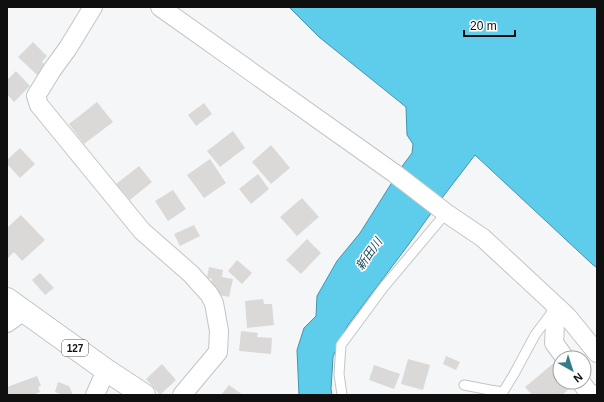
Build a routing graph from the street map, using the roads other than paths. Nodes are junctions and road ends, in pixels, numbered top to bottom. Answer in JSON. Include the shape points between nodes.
{"nodes":[{"id":1,"x":93,"y":7,"type":"edge"},
{"id":2,"x":160,"y":7,"type":"edge"},
{"id":3,"x":444,"y":210,"type":"junction"},
{"id":4,"x":556,"y":306,"type":"junction"},
{"id":5,"x":13,"y":311,"type":"edge"},
{"id":6,"x":559,"y":350,"type":"edge"},
{"id":7,"x":597,"y":353,"type":"edge"},
{"id":8,"x":106,"y":370,"type":"junction"},
{"id":9,"x":464,"y":385,"type":"dead end"},
{"id":10,"x":95,"y":395,"type":"edge"},
{"id":11,"x":144,"y":395,"type":"edge"},
{"id":12,"x":182,"y":395,"type":"edge"},
{"id":13,"x":342,"y":395,"type":"edge"}],
"edges":[{"from":1,"to":12,"type":"street","via":[[36,96],[39,105],[142,230],[191,274],[214,303],[219,331],[218,352]]},
{"from":2,"to":3,"type":"street"},
{"from":3,"to":4,"type":"street","via":[[483,238]]},
{"from":3,"to":13,"type":"lane","via":[[341,345],[339,374]]},
{"from":4,"to":6,"type":"street","via":[[554,343]]},
{"from":4,"to":7,"type":"street"},
{"from":4,"to":9,"type":"lane","via":[[535,335],[503,392]]},
{"from":5,"to":8,"type":"highway","number":"127"},
{"from":8,"to":10,"type":"street"},
{"from":8,"to":11,"type":"highway","number":"127"}]}
